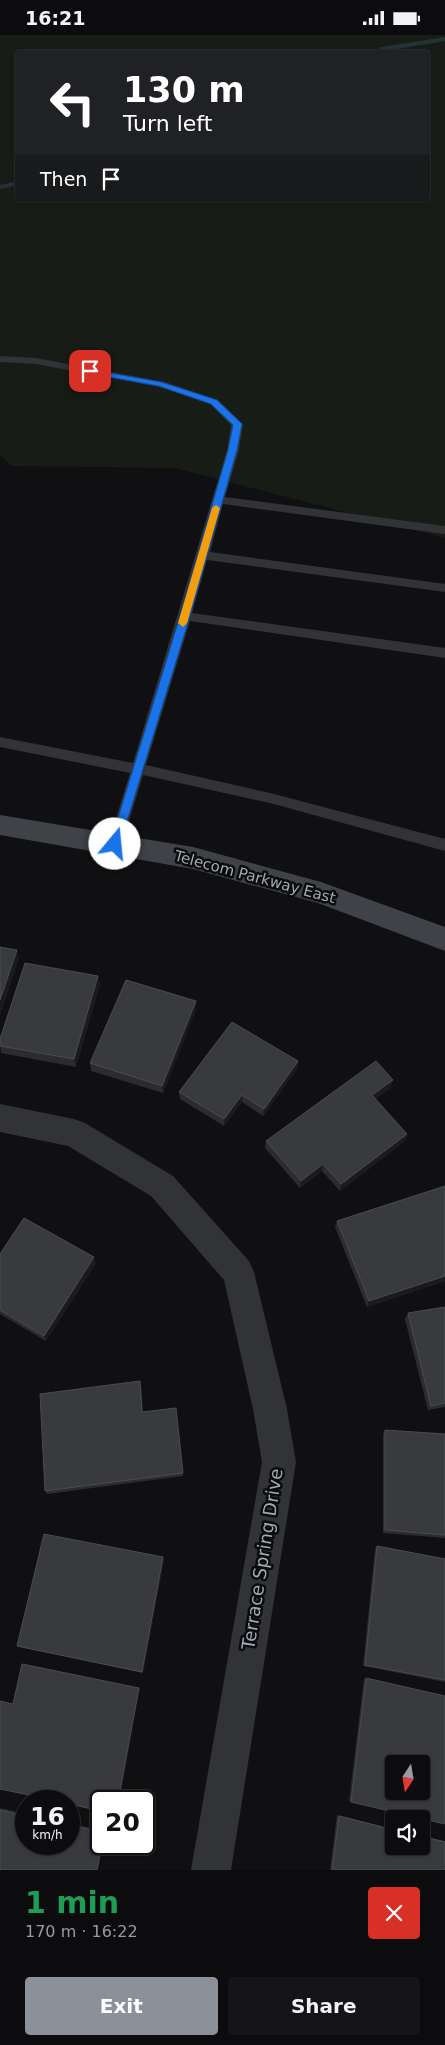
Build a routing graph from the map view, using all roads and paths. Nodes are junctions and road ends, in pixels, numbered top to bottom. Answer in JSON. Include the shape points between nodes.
{"nodes":[{"id":1,"x":0,"y":359,"type":"edge"},
{"id":2,"x":218,"y":501,"type":"junction"},
{"id":3,"x":445,"y":530,"type":"edge"},
{"id":4,"x":202,"y":555,"type":"junction"},
{"id":5,"x":445,"y":588,"type":"edge"},
{"id":6,"x":185,"y":616,"type":"junction"},
{"id":7,"x":445,"y":653,"type":"edge"},
{"id":8,"x":0,"y":742,"type":"edge"},
{"id":9,"x":138,"y":769,"type":"junction"},
{"id":10,"x":0,"y":825,"type":"edge"},
{"id":11,"x":115,"y":844,"type":"junction"},
{"id":12,"x":445,"y":845,"type":"edge"},
{"id":13,"x":445,"y":939,"type":"edge"},
{"id":14,"x":0,"y":1118,"type":"edge"},
{"id":15,"x":211,"y":1870,"type":"edge"}],
"edges":[{"from":1,"to":2,"type":"lane","via":[[36,361],[161,384],[214,402],[237,424]]},
{"from":2,"to":3,"type":"lane"},
{"from":2,"to":4,"type":"lane"},
{"from":4,"to":5,"type":"lane"},
{"from":4,"to":6,"type":"lane"},
{"from":6,"to":7,"type":"lane"},
{"from":6,"to":9,"type":"lane"},
{"from":8,"to":9,"type":"lane"},
{"from":9,"to":11,"type":"lane"},
{"from":9,"to":12,"type":"lane","via":[[270,798]]},
{"from":10,"to":11,"type":"street","name":"Telecom Parkway East"},
{"from":11,"to":13,"type":"street","name":"Telecom Parkway East","via":[[193,858],[321,893]]},
{"from":14,"to":15,"type":"street","name":"Terrace Spring Drive","via":[[74,1133],[162,1186],[238,1272],[279,1461]]}]}
